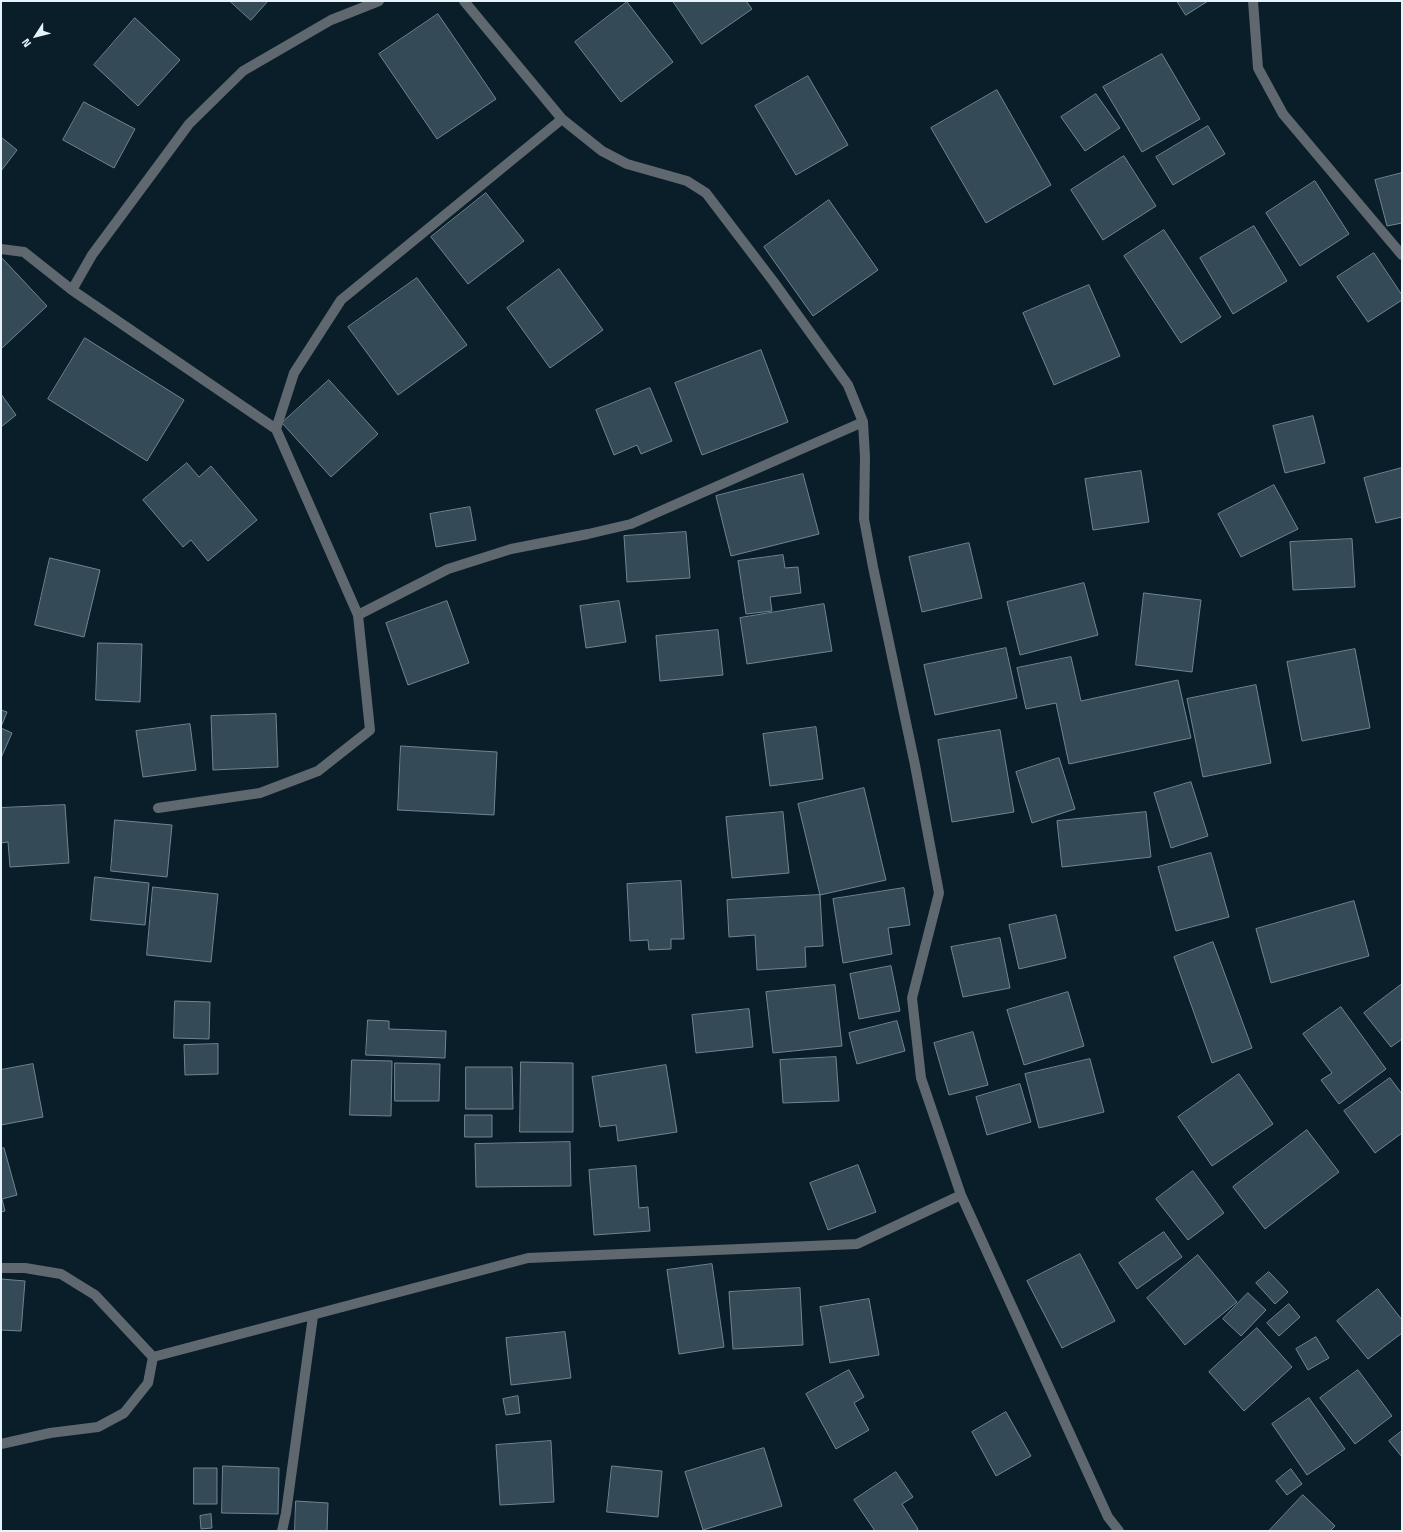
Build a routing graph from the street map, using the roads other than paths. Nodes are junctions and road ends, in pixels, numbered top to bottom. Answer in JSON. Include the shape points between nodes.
{"nodes":[{"id":1,"x":379,"y":1,"type":"edge"},
{"id":2,"x":464,"y":1,"type":"edge"},
{"id":3,"x":1253,"y":1,"type":"edge"},
{"id":4,"x":562,"y":119,"type":"junction"},
{"id":5,"x":1,"y":249,"type":"edge"},
{"id":6,"x":1402,"y":255,"type":"edge"},
{"id":7,"x":72,"y":290,"type":"junction"},
{"id":8,"x":863,"y":422,"type":"junction"},
{"id":9,"x":276,"y":429,"type":"junction"},
{"id":10,"x":358,"y":615,"type":"junction"},
{"id":11,"x":158,"y":808,"type":"dead end"},
{"id":12,"x":961,"y":1195,"type":"junction"},
{"id":13,"x":1,"y":1268,"type":"edge"},
{"id":14,"x":313,"y":1316,"type":"junction"},
{"id":15,"x":153,"y":1358,"type":"junction"},
{"id":16,"x":1,"y":1444,"type":"edge"},
{"id":17,"x":282,"y":1531,"type":"edge"},
{"id":18,"x":1118,"y":1531,"type":"edge"}],
"edges":[{"from":1,"to":7,"type":"street","via":[[331,20],[243,72],[189,124],[92,255]]},
{"from":2,"to":4,"type":"street"},
{"from":3,"to":6,"type":"street","via":[[1258,68],[1283,114]]},
{"from":4,"to":8,"type":"street","via":[[602,151],[621,161],[687,181],[706,194],[848,385]]},
{"from":4,"to":9,"type":"street","via":[[341,300],[294,373]]},
{"from":5,"to":7,"type":"street","via":[[24,252]]},
{"from":7,"to":9,"type":"street"},
{"from":8,"to":10,"type":"street","via":[[631,524],[511,549],[448,569]]},
{"from":8,"to":12,"type":"street","via":[[864,519],[916,765],[939,893],[912,998],[921,1078]]},
{"from":9,"to":10,"type":"street"},
{"from":10,"to":11,"type":"street","via":[[370,730],[318,770],[260,793]]},
{"from":12,"to":14,"type":"street","via":[[857,1244],[528,1258]]},
{"from":12,"to":18,"type":"street","via":[[1108,1517]]},
{"from":13,"to":15,"type":"street","via":[[25,1268],[61,1274],[95,1295]]},
{"from":14,"to":15,"type":"street"},
{"from":14,"to":17,"type":"street"},
{"from":15,"to":16,"type":"street","via":[[148,1383],[124,1413],[98,1427],[50,1433]]}]}
